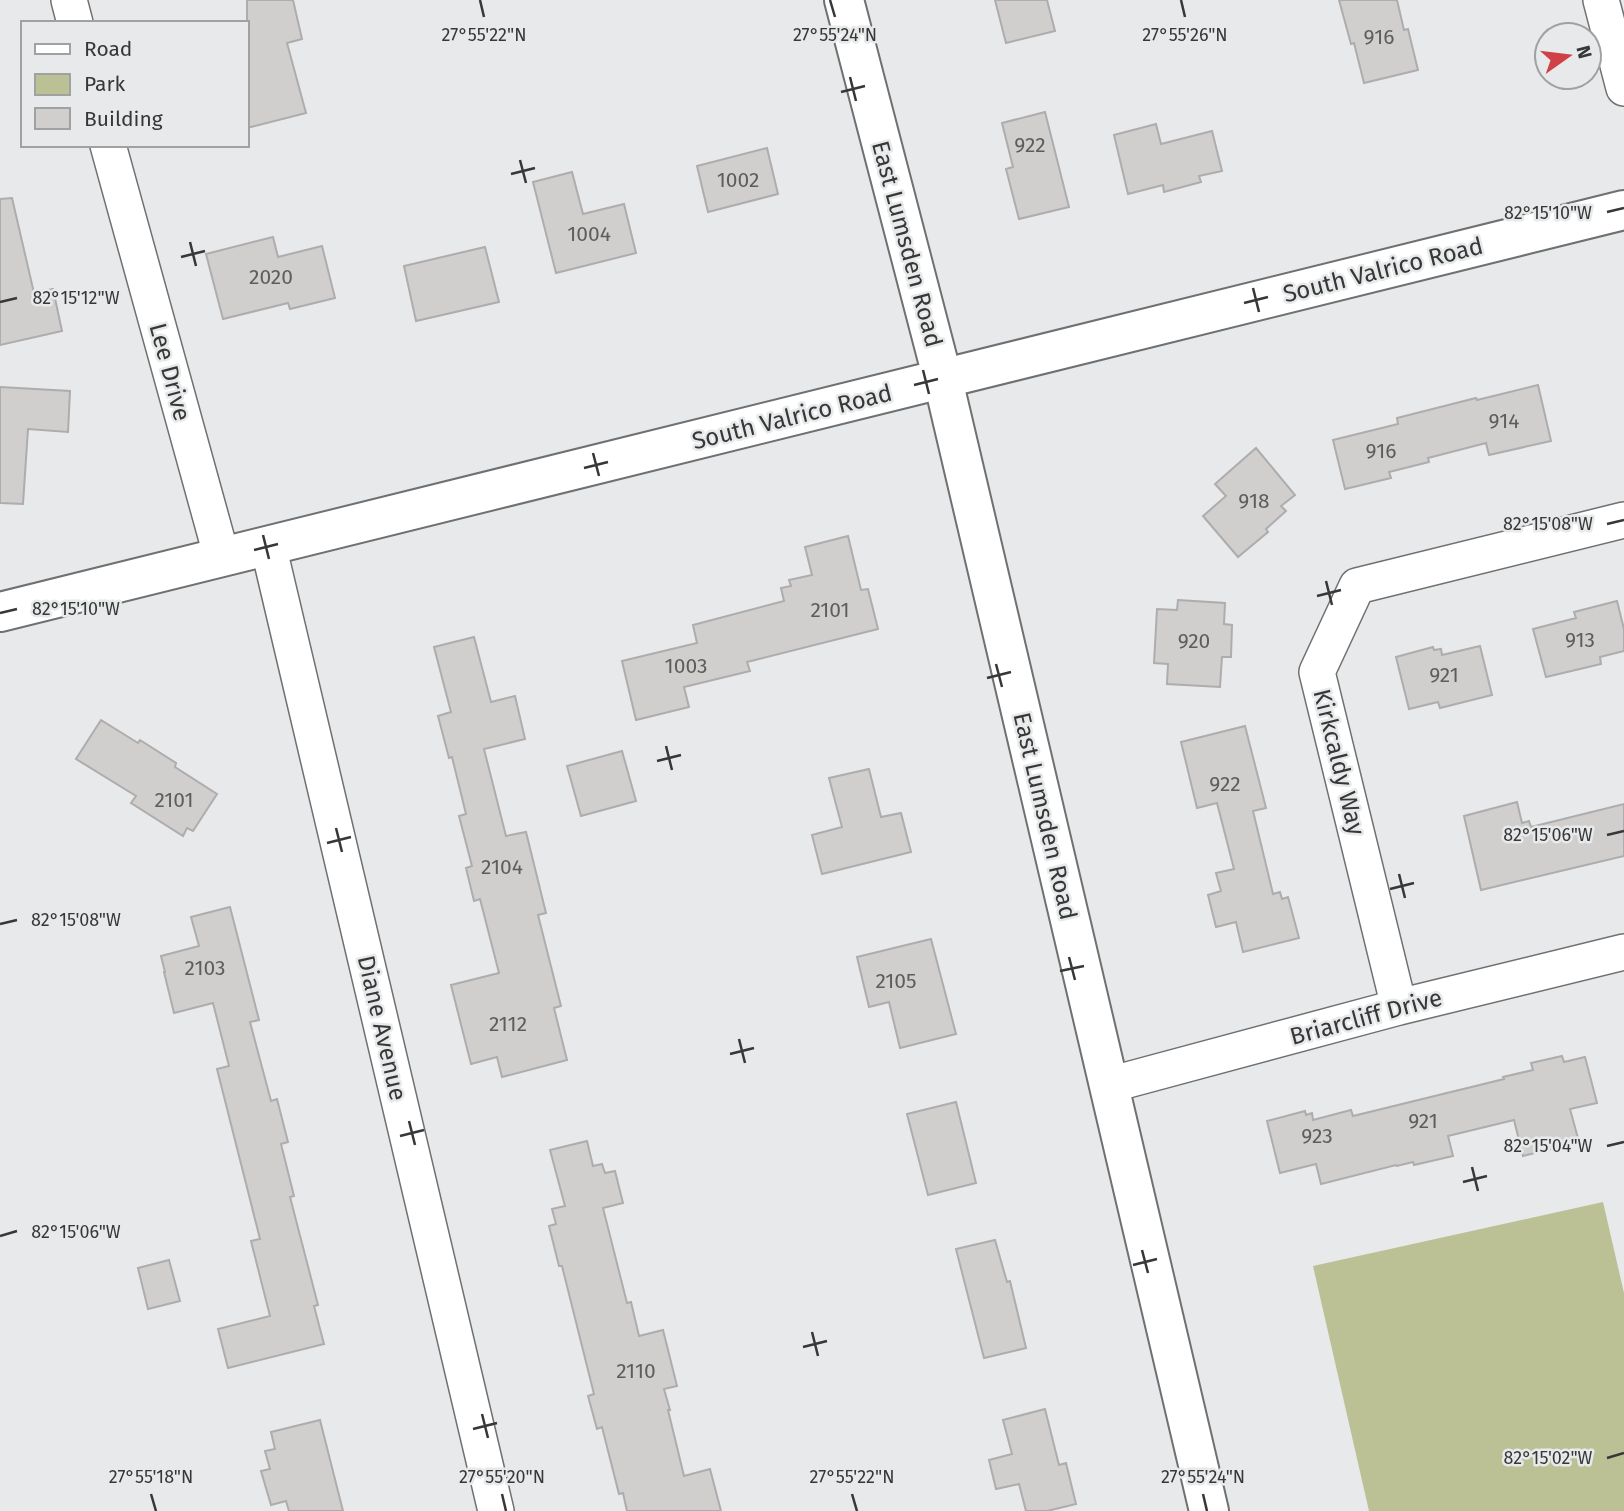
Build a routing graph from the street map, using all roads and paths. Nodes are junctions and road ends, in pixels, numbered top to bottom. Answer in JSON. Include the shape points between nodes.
{"nodes":[{"id":1,"x":69,"y":0,"type":"edge"},
{"id":2,"x":844,"y":0,"type":"edge"},
{"id":3,"x":1601,"y":0,"type":"edge"},
{"id":4,"x":74,"y":21,"type":"edge"},
{"id":5,"x":1624,"y":88,"type":"edge"},
{"id":6,"x":109,"y":147,"type":"edge"},
{"id":7,"x":1624,"y":210,"type":"edge"},
{"id":8,"x":943,"y":380,"type":"junction"},
{"id":9,"x":1624,"y":520,"type":"edge"},
{"id":10,"x":268,"y":545,"type":"junction"},
{"id":11,"x":222,"y":558,"type":"junction"},
{"id":12,"x":0,"y":612,"type":"edge"},
{"id":13,"x":1624,"y":952,"type":"edge"},
{"id":14,"x":1399,"y":1007,"type":"junction"},
{"id":15,"x":1109,"y":1085,"type":"junction"},
{"id":16,"x":496,"y":1511,"type":"edge"},
{"id":17,"x":1209,"y":1511,"type":"edge"}],
"edges":[{"from":1,"to":4,"type":"street"},
{"from":2,"to":8,"type":"street","name":"East Lumsden Road"},
{"from":3,"to":5,"type":"street"},
{"from":6,"to":11,"type":"street","name":"Lee Drive"},
{"from":7,"to":8,"type":"street","name":"South Valrico Road"},
{"from":8,"to":10,"type":"street","name":"South Valrico Road"},
{"from":8,"to":15,"type":"street","name":"East Lumsden Road"},
{"from":9,"to":14,"type":"street","name":"Kirkcaldy Way","via":[[1357,586],[1317,672]]},
{"from":10,"to":11,"type":"street","name":"South Valrico Road"},
{"from":10,"to":16,"type":"street","name":"Diane Avenue"},
{"from":11,"to":12,"type":"street","name":"South Valrico Road"},
{"from":13,"to":14,"type":"street","name":"Briarcliff Drive"},
{"from":14,"to":15,"type":"street","name":"Briarcliff Drive"},
{"from":15,"to":17,"type":"street","name":"East Lumsden Road"}]}
